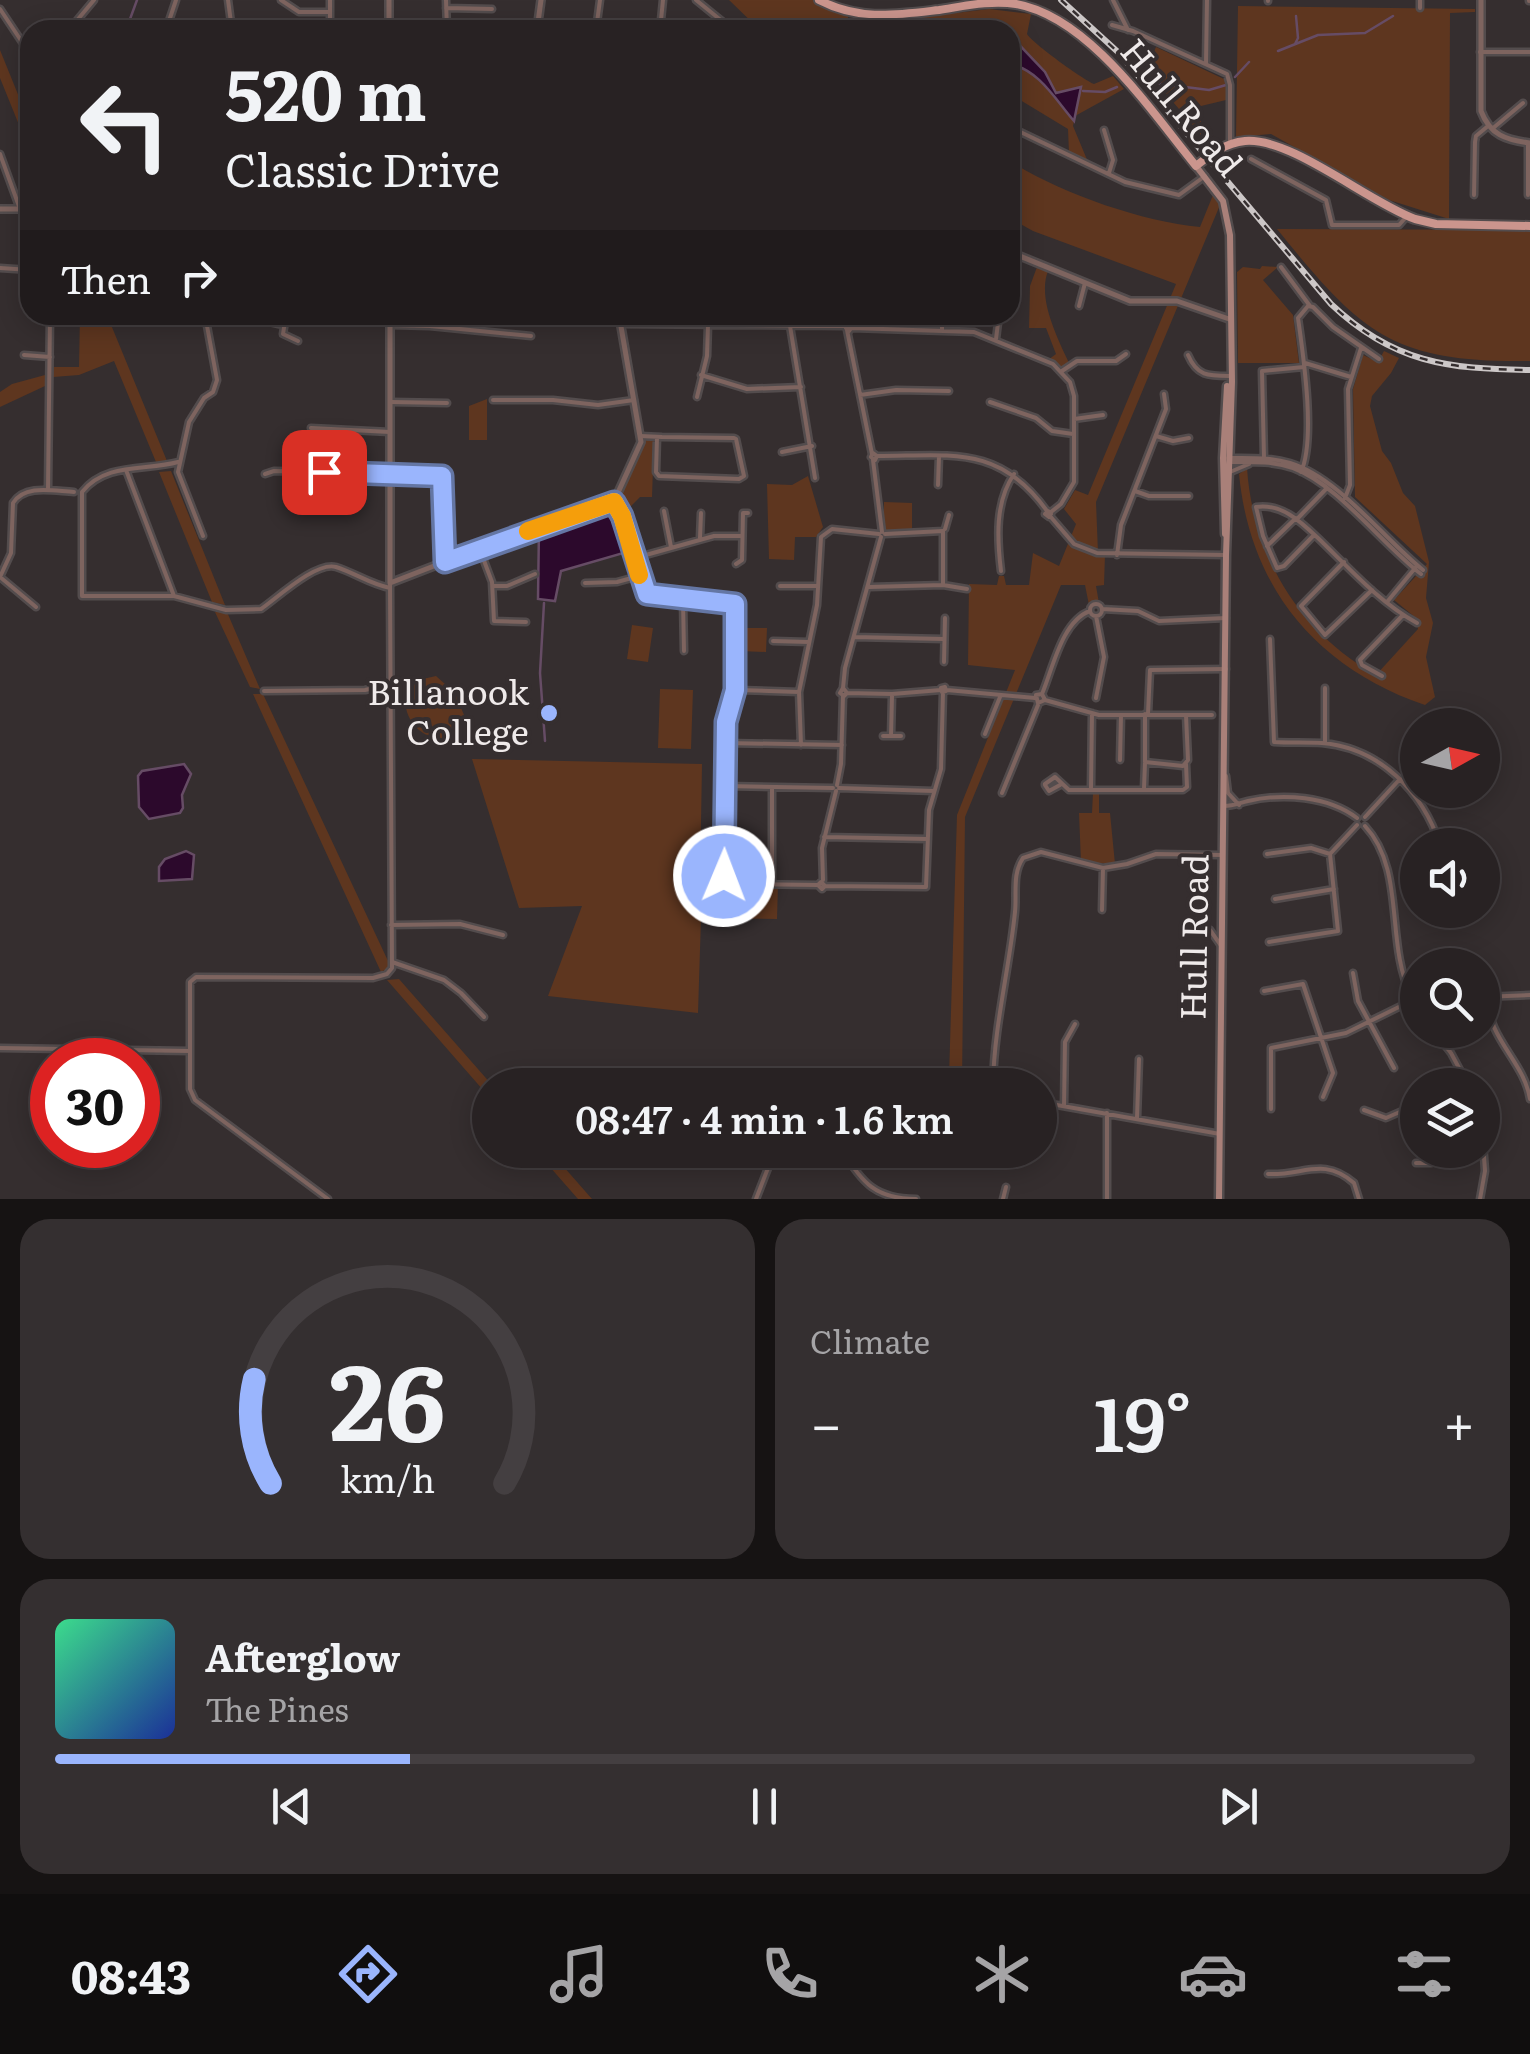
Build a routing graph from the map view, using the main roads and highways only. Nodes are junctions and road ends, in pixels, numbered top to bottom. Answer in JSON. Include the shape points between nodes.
{"nodes":[{"id":1,"x":819,"y":0,"type":"edge"},
{"id":2,"x":962,"y":3,"type":"edge"},
{"id":3,"x":1196,"y":166,"type":"junction"},
{"id":4,"x":1530,"y":226,"type":"edge"},
{"id":5,"x":1229,"y":376,"type":"junction"},
{"id":6,"x":1226,"y":460,"type":"junction"},
{"id":7,"x":1226,"y":555,"type":"junction"},
{"id":8,"x":1219,"y":1199,"type":"edge"}],
"edges":[{"from":1,"to":2,"type":"main road","name":"Hull Road","via":[[882,16]]},
{"from":2,"to":3,"type":"main road","name":"Hull Road","via":[[1020,5],[1066,24],[1109,63]]},
{"from":3,"to":4,"type":"main road","via":[[1230,144],[1251,141],[1276,146],[1407,216],[1436,224]]},
{"from":3,"to":5,"type":"main road","name":"Hull Road","via":[[1223,201],[1230,224]]},
{"from":5,"to":6,"type":"main road","name":"Hull Road"},
{"from":5,"to":6,"type":"main road","name":"Hull Road"},
{"from":6,"to":7,"type":"main road","name":"Hull Road"},
{"from":6,"to":7,"type":"main road","name":"Hull Road"},
{"from":7,"to":8,"type":"main road","name":"Hull Road"}]}
